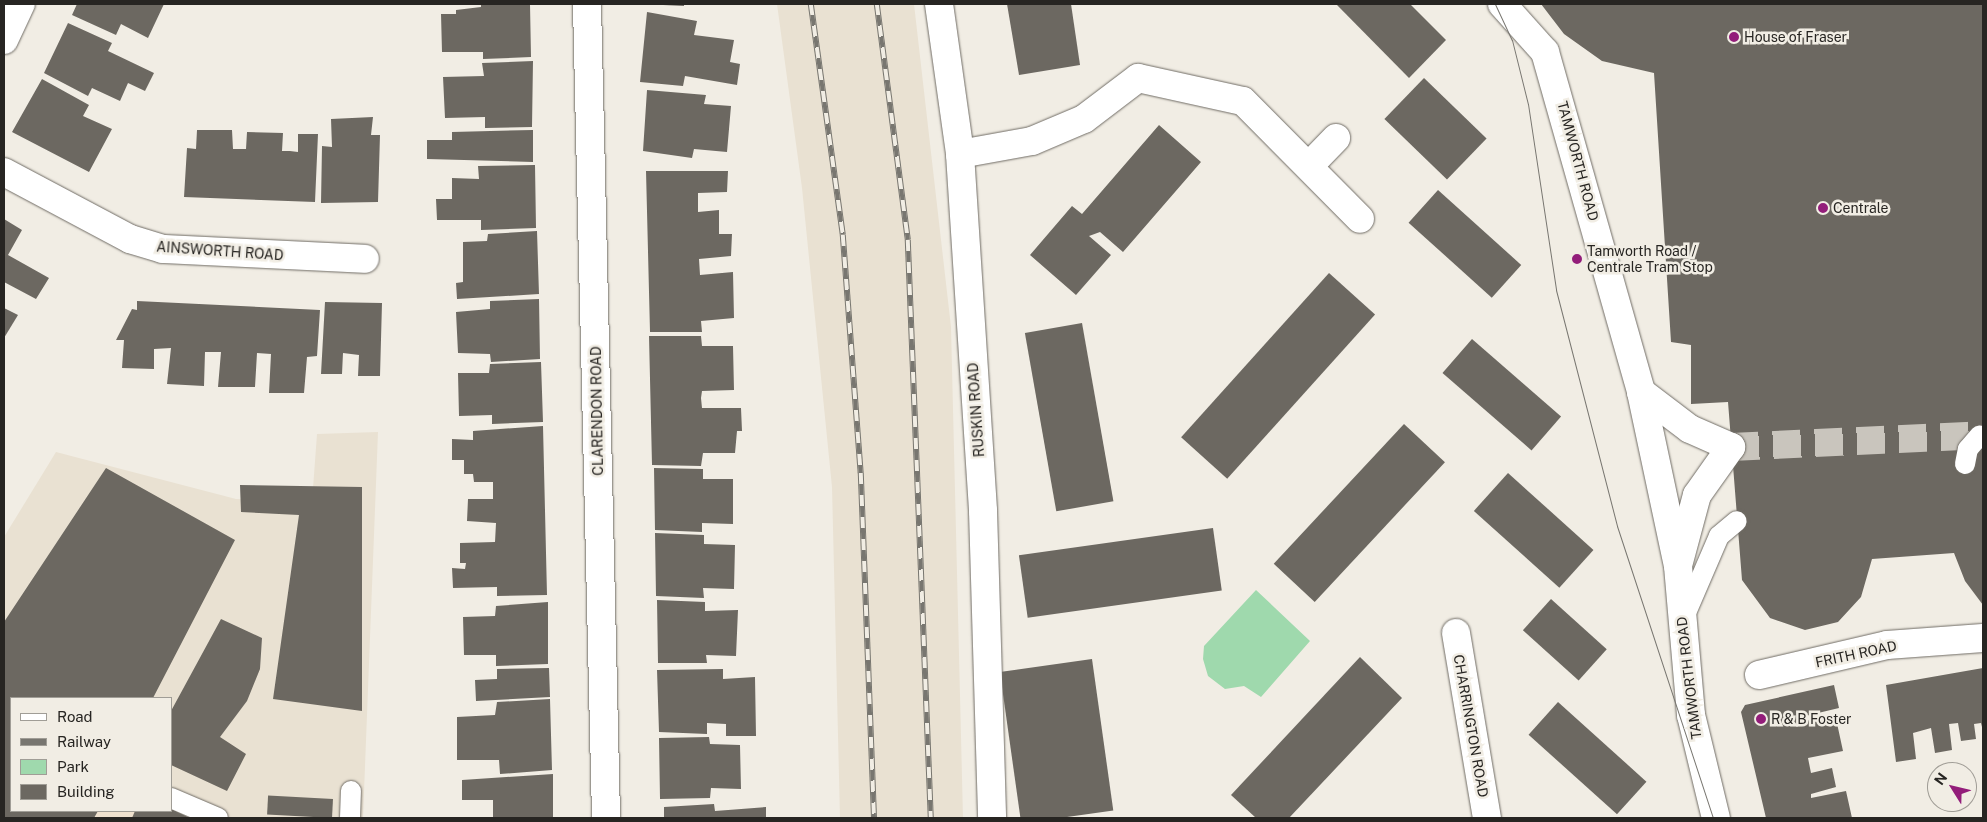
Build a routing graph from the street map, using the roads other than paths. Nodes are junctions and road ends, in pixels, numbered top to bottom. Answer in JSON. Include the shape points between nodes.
{"nodes":[{"id":1,"x":21,"y":4,"type":"edge"},
{"id":2,"x":587,"y":4,"type":"edge"},
{"id":3,"x":938,"y":4,"type":"edge"},
{"id":4,"x":1502,"y":4,"type":"edge"},
{"id":5,"x":4,"y":40,"type":"edge"},
{"id":6,"x":1336,"y":138,"type":"dead end"},
{"id":7,"x":960,"y":154,"type":"junction"},
{"id":8,"x":1309,"y":166,"type":"junction"},
{"id":9,"x":4,"y":172,"type":"edge"},
{"id":10,"x":1360,"y":218,"type":"dead end"},
{"id":11,"x":365,"y":259,"type":"dead end"},
{"id":12,"x":1641,"y":392,"type":"junction"},
{"id":13,"x":1980,"y":435,"type":"dead end"},
{"id":14,"x":1965,"y":464,"type":"dead end"},
{"id":15,"x":1738,"y":521,"type":"dead end"},
{"id":16,"x":1678,"y":566,"type":"junction"},
{"id":17,"x":1682,"y":624,"type":"junction"},
{"id":18,"x":1456,"y":634,"type":"dead end"},
{"id":19,"x":1983,"y":638,"type":"edge"},
{"id":20,"x":1759,"y":675,"type":"dead end"},
{"id":21,"x":351,"y":791,"type":"dead end"},
{"id":22,"x":172,"y":798,"type":"edge"},
{"id":23,"x":218,"y":818,"type":"edge"},
{"id":24,"x":350,"y":818,"type":"edge"},
{"id":25,"x":606,"y":818,"type":"edge"},
{"id":26,"x":992,"y":818,"type":"edge"},
{"id":27,"x":1487,"y":818,"type":"edge"},
{"id":28,"x":1716,"y":818,"type":"edge"}],
"edges":[{"from":1,"to":5,"type":"street"},
{"from":2,"to":25,"type":"street","name":"CLARENDON ROAD"},
{"from":3,"to":7,"type":"street","name":"RUSKIN ROAD"},
{"from":4,"to":12,"type":"street","name":"TAMWORTH ROAD","via":[[1546,52]]},
{"from":6,"to":8,"type":"street"},
{"from":7,"to":8,"type":"street","via":[[1032,141],[1084,118],[1138,78],[1243,101]]},
{"from":7,"to":26,"type":"street","name":"RUSKIN ROAD","via":[[983,511]]},
{"from":8,"to":10,"type":"street"},
{"from":9,"to":11,"type":"street","name":"AINSWORTH ROAD","via":[[130,240],[163,249]]},
{"from":12,"to":16,"type":"street","name":"TAMWORTH ROAD"},
{"from":12,"to":16,"type":"street","name":"TAMWORTH ROAD","via":[[1690,429],[1731,447],[1697,495]]},
{"from":13,"to":14,"type":"lane","via":[[1968,449]]},
{"from":15,"to":17,"type":"lane","via":[[1719,536],[1700,571]]},
{"from":16,"to":17,"type":"street","name":"TAMWORTH ROAD"},
{"from":17,"to":28,"type":"street","name":"TAMWORTH ROAD","via":[[1691,715]]},
{"from":18,"to":27,"type":"street","name":"CHARRINGTON ROAD"},
{"from":19,"to":20,"type":"street","name":"FRITH ROAD","via":[[1887,645]]},
{"from":21,"to":24,"type":"lane"},
{"from":22,"to":23,"type":"lane"}]}
